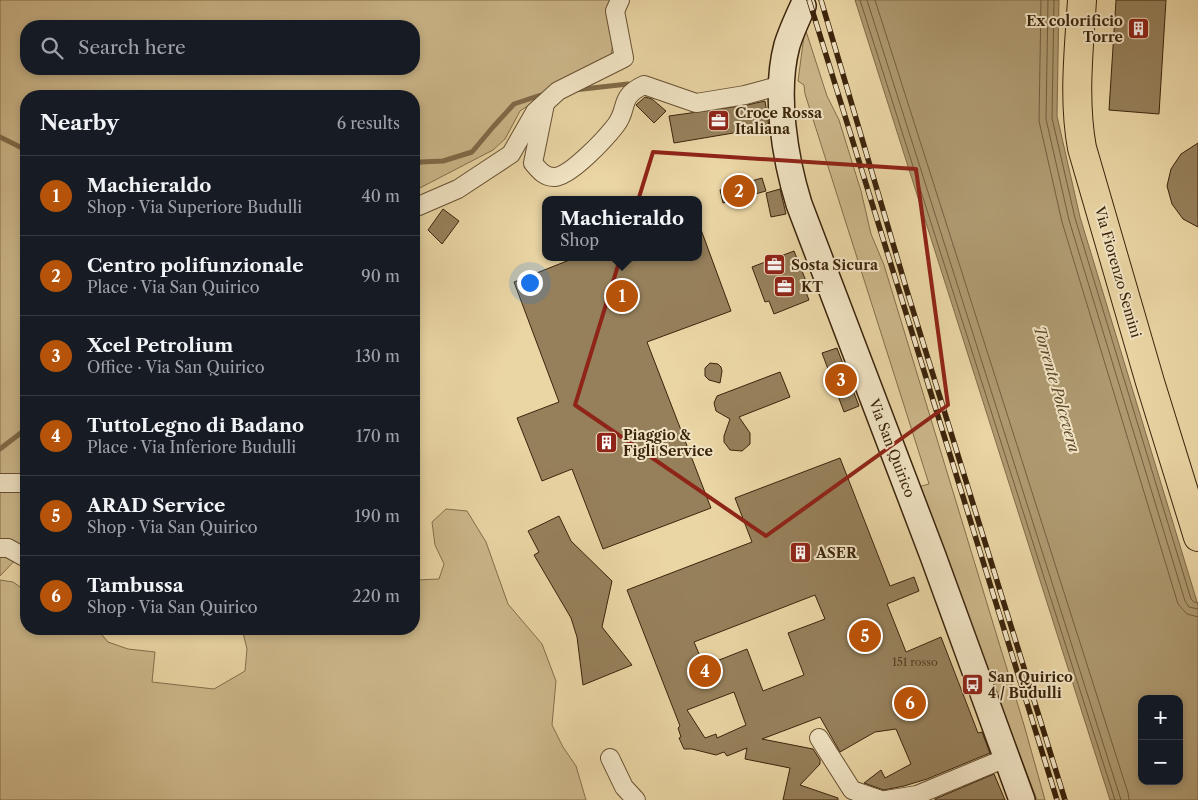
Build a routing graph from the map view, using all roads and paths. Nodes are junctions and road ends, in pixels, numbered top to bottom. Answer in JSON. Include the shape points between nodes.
{"nodes":[{"id":1,"x":620,"y":0,"type":"edge"},
{"id":2,"x":1082,"y":0,"type":"edge"},
{"id":3,"x":803,"y":6,"type":"dead end"},
{"id":4,"x":782,"y":84,"type":"junction"},
{"id":5,"x":546,"y":104,"type":"junction"},
{"id":6,"x":420,"y":205,"type":"edge"},
{"id":7,"x":0,"y":483,"type":"edge"},
{"id":8,"x":20,"y":483,"type":"edge"},
{"id":9,"x":1198,"y":537,"type":"edge"},
{"id":10,"x":0,"y":548,"type":"edge"},
{"id":11,"x":20,"y":555,"type":"edge"},
{"id":12,"x":818,"y":738,"type":"dead end"},
{"id":13,"x":610,"y":758,"type":"dead end"},
{"id":14,"x":1006,"y":758,"type":"junction"},
{"id":15,"x":636,"y":800,"type":"edge"},
{"id":16,"x":881,"y":800,"type":"edge"},
{"id":17,"x":886,"y":800,"type":"edge"},
{"id":18,"x":1022,"y":800,"type":"edge"}],
"edges":[{"from":1,"to":5,"type":"street","via":[[615,11],[624,58],[558,91]]},
{"from":2,"to":9,"type":"main road","name":"Via Fiorenzo Semini","via":[[1076,100],[1082,148]]},
{"from":3,"to":4,"type":"main road","name":"Via San Quirico","via":[[787,46]]},
{"from":4,"to":5,"type":"street","via":[[744,95],[696,103],[644,86],[634,90],[626,99],[618,123],[594,150],[565,175],[556,178],[540,172],[533,163]]},
{"from":4,"to":14,"type":"main road","name":"Via San Quirico","via":[[787,154],[799,204],[930,547]]},
{"from":5,"to":6,"type":"street","via":[[535,112],[511,154],[458,189]]},
{"from":7,"to":8,"type":"street"},
{"from":10,"to":11,"type":"street","via":[[8,548]]},
{"from":12,"to":16,"type":"street","via":[[852,790]]},
{"from":13,"to":15,"type":"street","via":[[624,787]]},
{"from":14,"to":17,"type":"street","via":[[917,795]]},
{"from":14,"to":18,"type":"main road","name":"Via San Quirico"}]}
